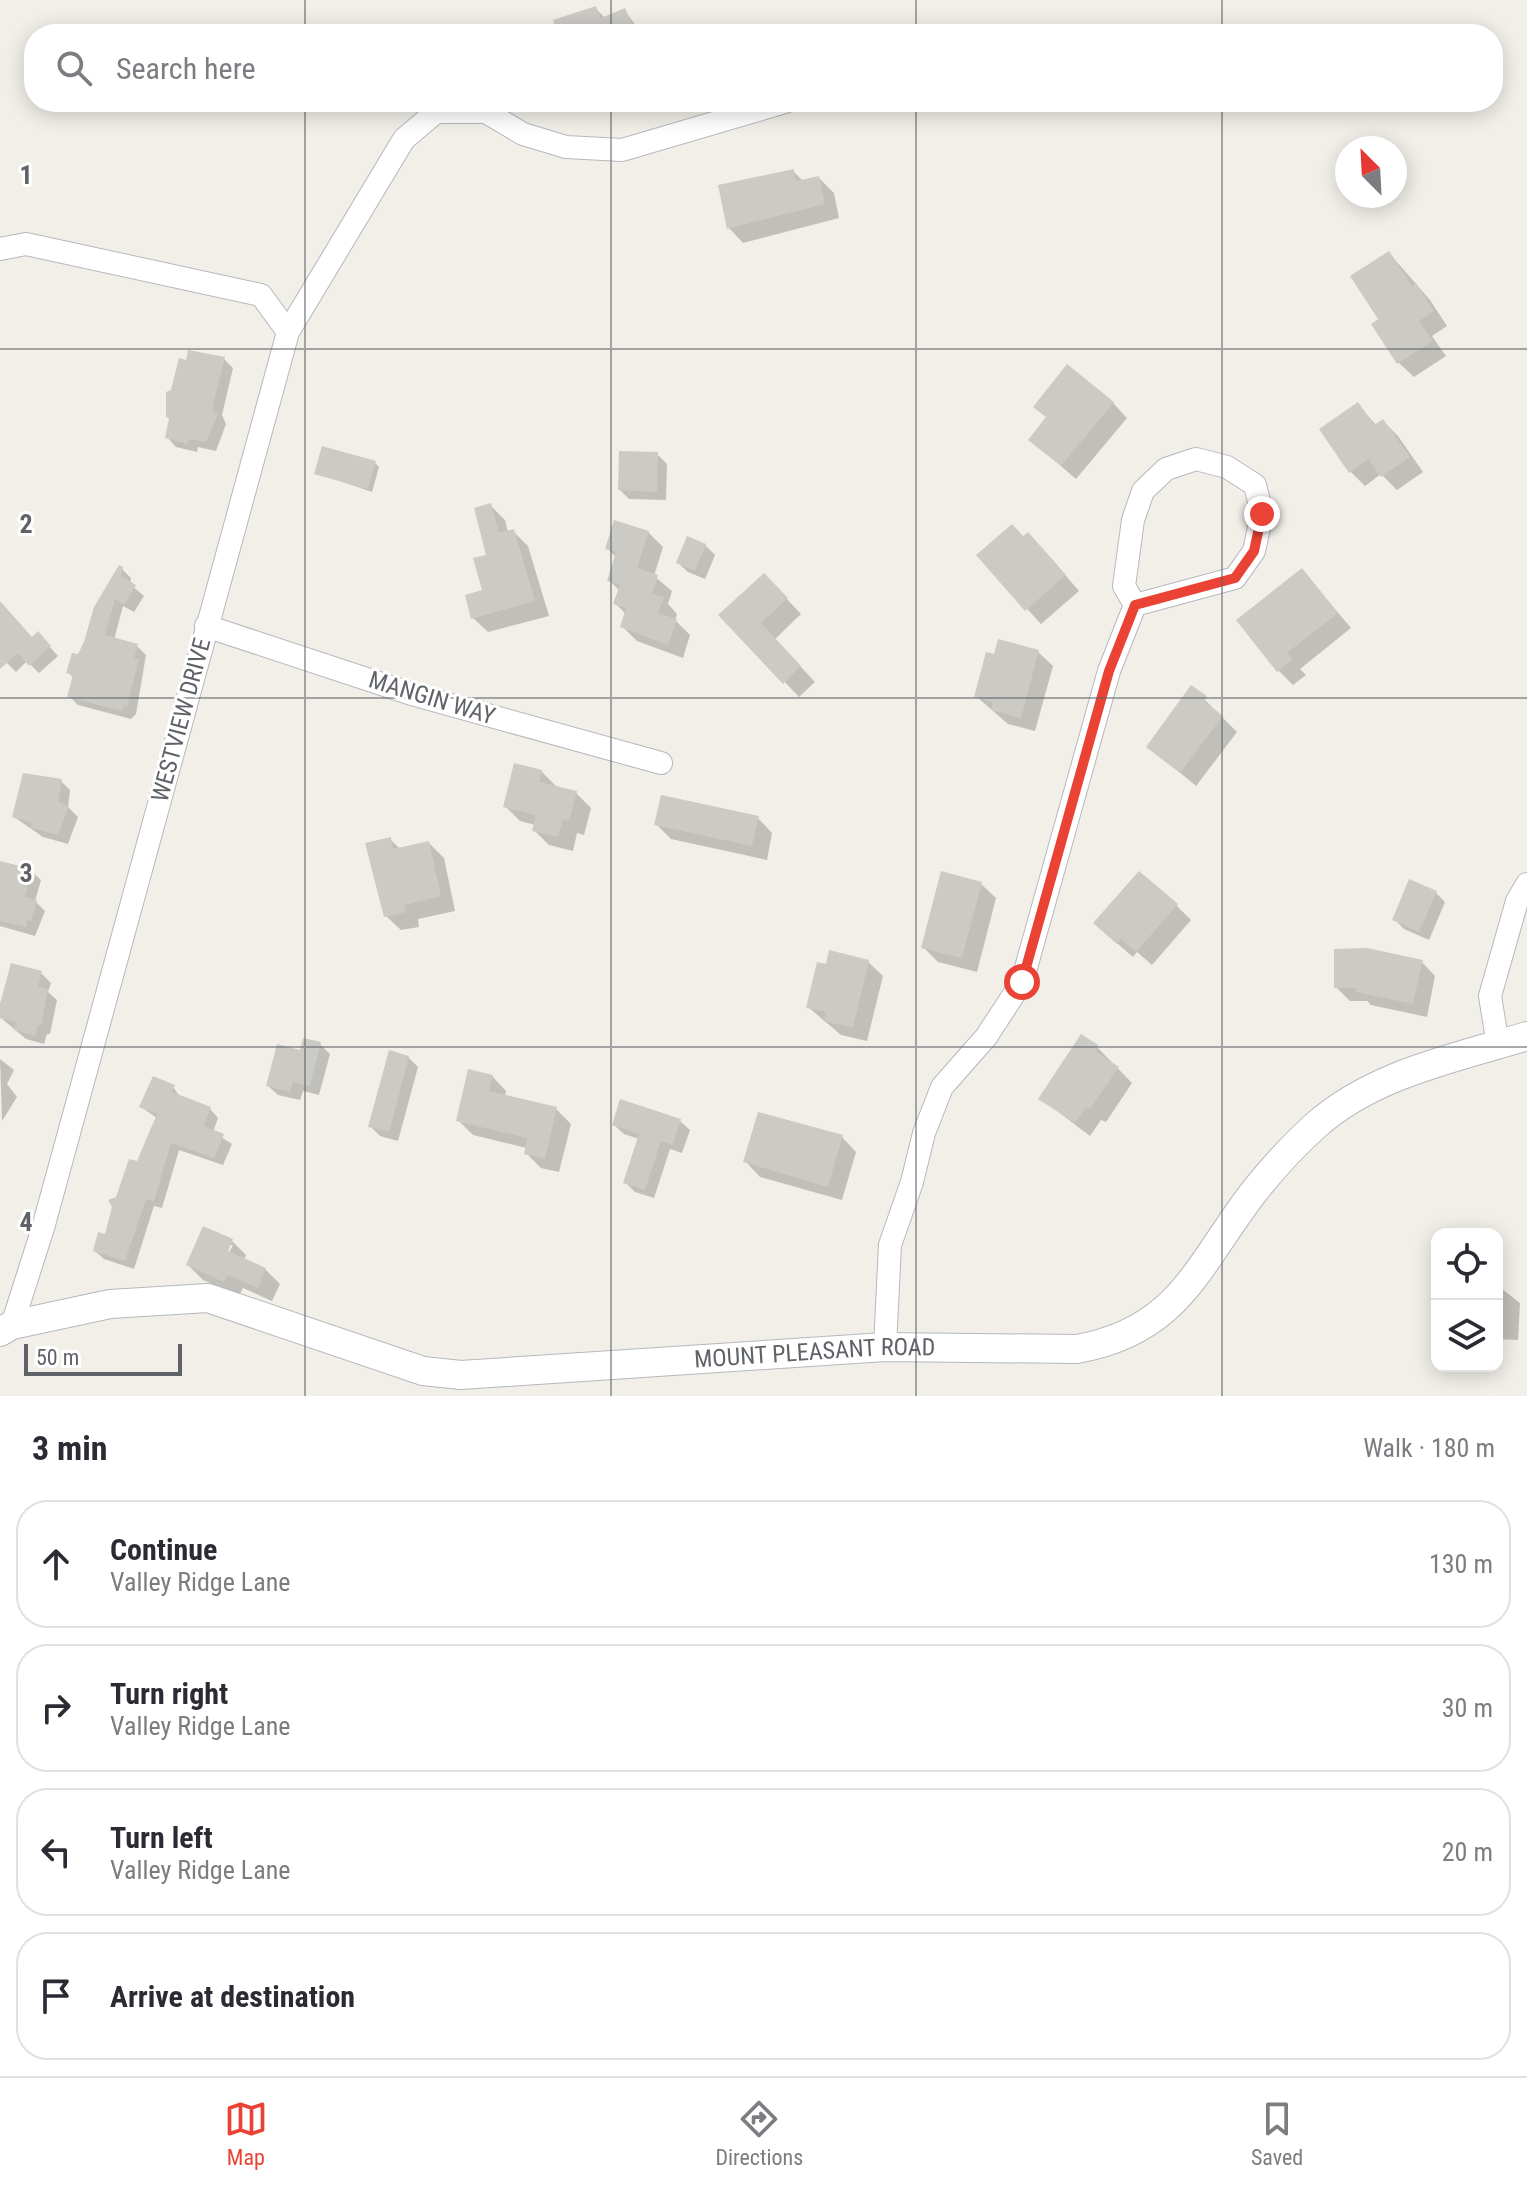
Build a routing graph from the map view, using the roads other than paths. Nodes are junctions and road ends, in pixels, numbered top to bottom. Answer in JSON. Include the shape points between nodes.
{"nodes":[{"id":1,"x":436,"y":112,"type":"edge"},
{"id":2,"x":436,"y":112,"type":"edge"},
{"id":3,"x":486,"y":112,"type":"edge"},
{"id":4,"x":486,"y":112,"type":"edge"},
{"id":5,"x":751,"y":112,"type":"edge"},
{"id":6,"x":0,"y":249,"type":"edge"},
{"id":7,"x":288,"y":332,"type":"junction"},
{"id":8,"x":1135,"y":605,"type":"junction"},
{"id":9,"x":206,"y":626,"type":"junction"},
{"id":10,"x":661,"y":763,"type":"dead end"},
{"id":11,"x":1527,"y":884,"type":"edge"},
{"id":12,"x":1527,"y":1036,"type":"edge"},
{"id":13,"x":1498,"y":1045,"type":"junction"},
{"id":14,"x":6,"y":1328,"type":"edge"},
{"id":15,"x":885,"y":1347,"type":"junction"}],
"edges":[{"from":1,"to":4,"type":"street","name":"WESTVIEW DRIVE"},
{"from":2,"to":7,"type":"street","name":"WESTVIEW DRIVE","via":[[404,139]]},
{"from":3,"to":5,"type":"street","name":"WESTVIEW DRIVE","via":[[523,134],[566,147],[622,150]]},
{"from":6,"to":7,"type":"street","via":[[26,244],[261,295]]},
{"from":7,"to":9,"type":"street","name":"WESTVIEW DRIVE"},
{"from":8,"to":8,"type":"street","via":[[1235,578],[1254,551],[1262,514],[1255,485],[1227,467],[1196,459],[1166,469],[1143,491],[1133,520],[1124,586]]},
{"from":8,"to":15,"type":"street","via":[[1109,671],[1022,982],[986,1037],[942,1087],[924,1133],[890,1245]]},
{"from":9,"to":10,"type":"street","name":"MANGIN WAY","via":[[415,695]]},
{"from":9,"to":14,"type":"street","name":"WESTVIEW DRIVE","via":[[43,1228]]},
{"from":11,"to":13,"type":"street","via":[[1517,901],[1490,996]]},
{"from":12,"to":13,"type":"street","name":"MOUNT PLEASANT ROAD"},
{"from":13,"to":15,"type":"street","name":"MOUNT PLEASANT ROAD","via":[[1386,1080],[1317,1124],[1254,1192],[1191,1286],[1148,1324],[1077,1349]]},
{"from":14,"to":15,"type":"street","name":"MOUNT PLEASANT ROAD","via":[[110,1304],[208,1298],[423,1371],[461,1375]]}]}
